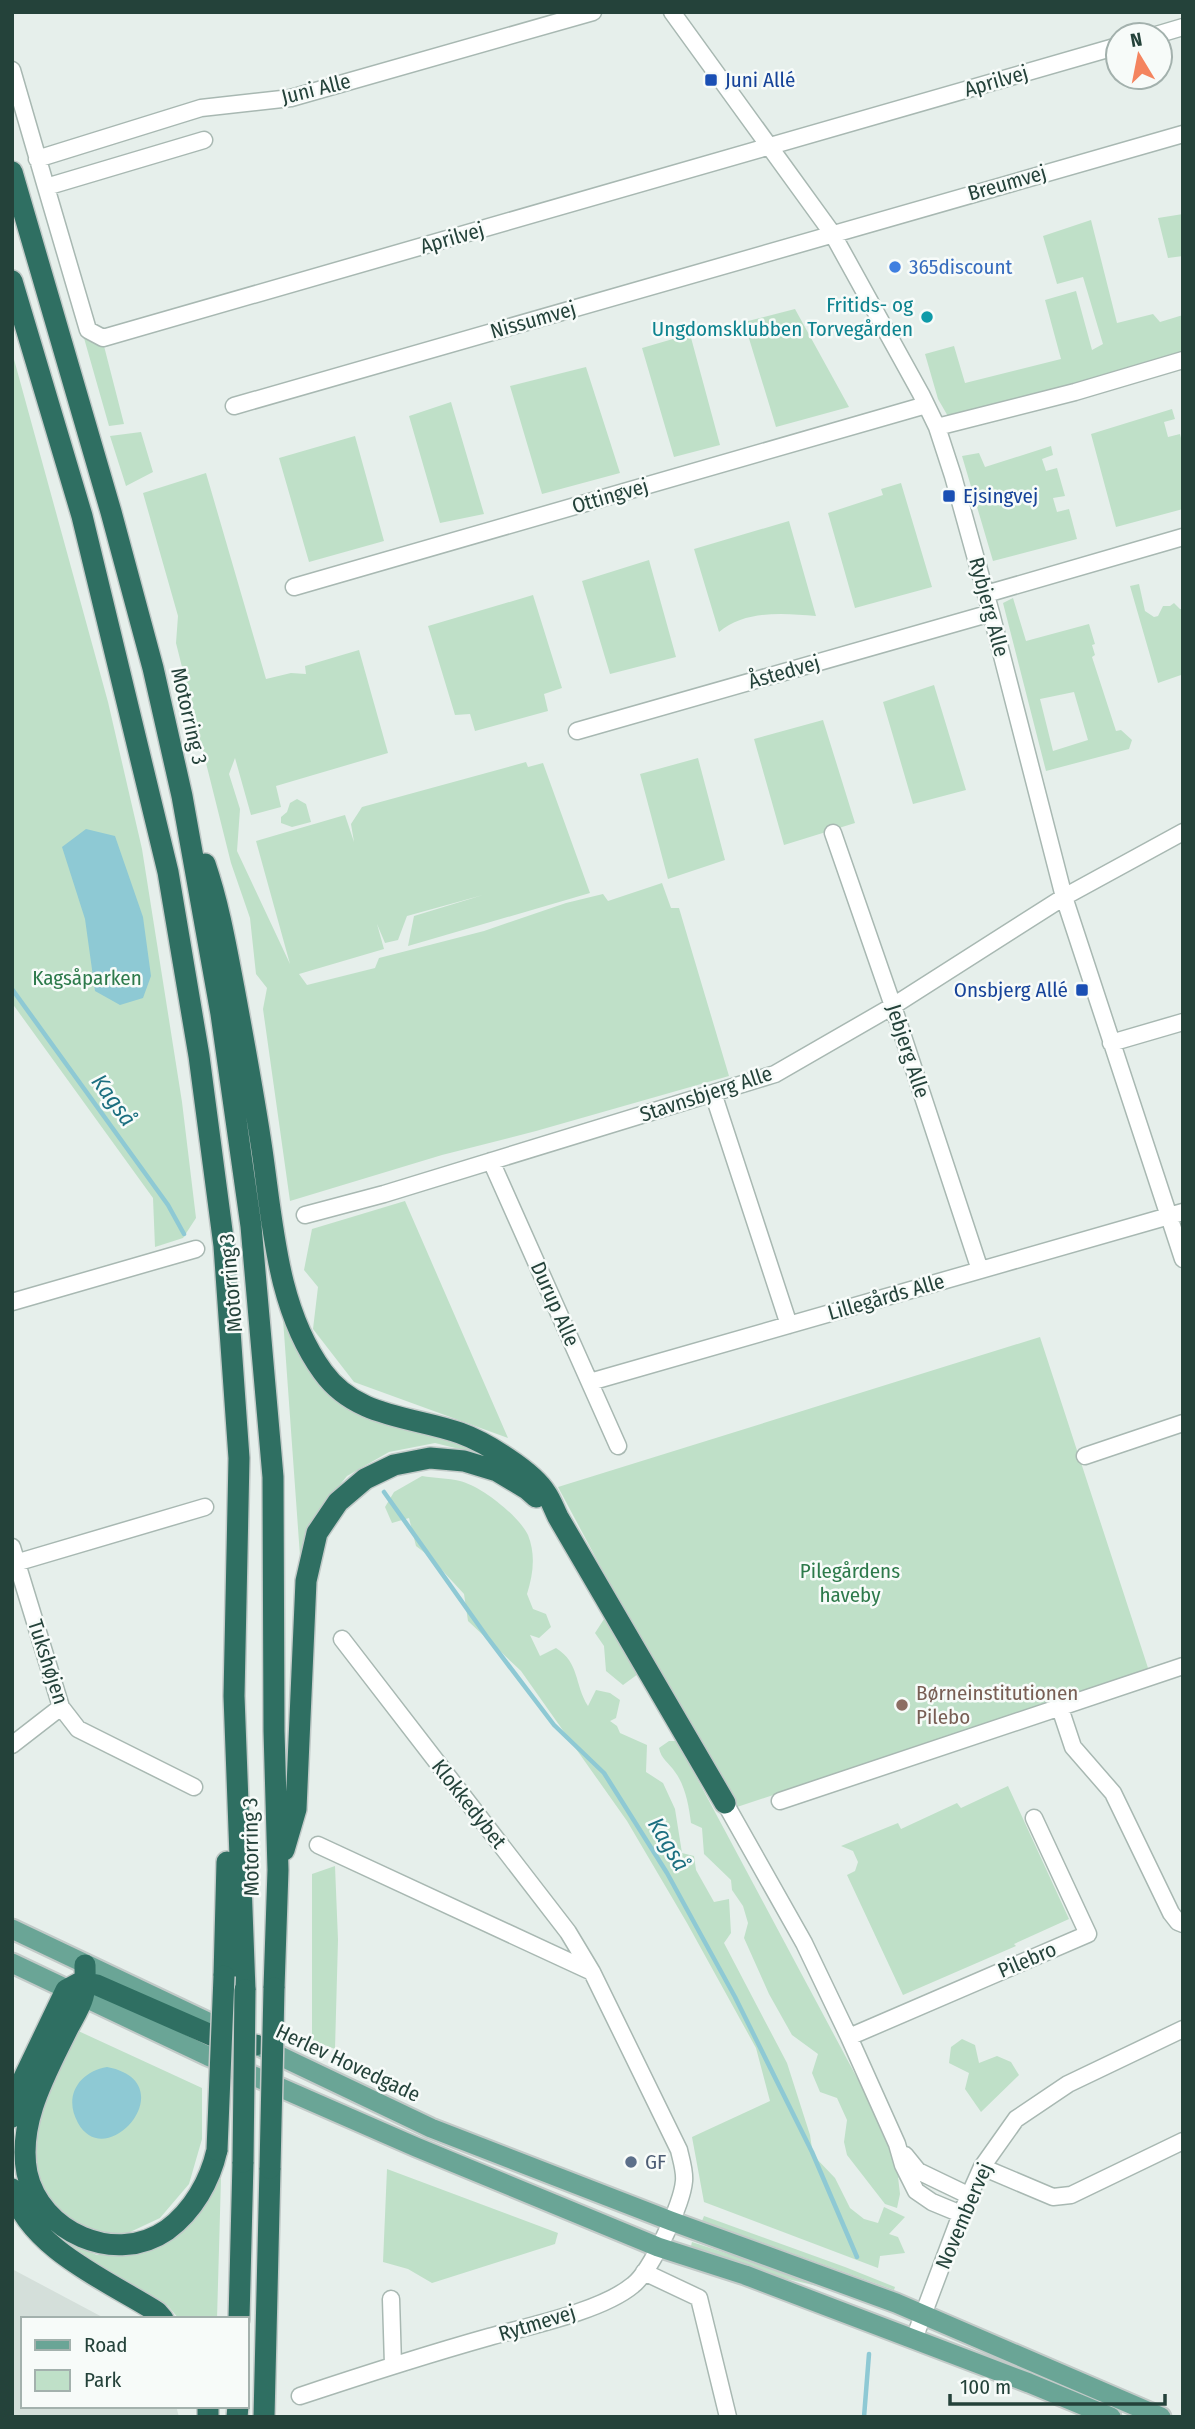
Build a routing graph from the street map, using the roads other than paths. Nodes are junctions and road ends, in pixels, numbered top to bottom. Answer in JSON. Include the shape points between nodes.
{"nodes":[{"id":1,"x":593,"y":12,"type":"edge"},
{"id":2,"x":672,"y":12,"type":"edge"},
{"id":3,"x":1104,"y":50,"type":"edge"},
{"id":4,"x":12,"y":70,"type":"edge"},
{"id":5,"x":1183,"y":134,"type":"edge"},
{"id":6,"x":204,"y":140,"type":"dead end"},
{"id":7,"x":769,"y":147,"type":"junction"},
{"id":8,"x":37,"y":159,"type":"junction"},
{"id":9,"x":12,"y":172,"type":"edge"},
{"id":10,"x":46,"y":187,"type":"junction"},
{"id":11,"x":832,"y":233,"type":"junction"},
{"id":12,"x":12,"y":281,"type":"edge"},
{"id":13,"x":1183,"y":360,"type":"edge"},
{"id":14,"x":926,"y":405,"type":"junction"},
{"id":15,"x":234,"y":406,"type":"dead end"},
{"id":16,"x":936,"y":427,"type":"junction"},
{"id":17,"x":1183,"y":537,"type":"edge"},
{"id":18,"x":294,"y":587,"type":"dead end"},
{"id":19,"x":986,"y":594,"type":"junction"},
{"id":20,"x":991,"y":613,"type":"junction"},
{"id":21,"x":577,"y":731,"type":"dead end"},
{"id":22,"x":182,"y":796,"type":"junction"},
{"id":23,"x":1183,"y":832,"type":"edge"},
{"id":24,"x":833,"y":833,"type":"dead end"},
{"id":25,"x":1064,"y":897,"type":"junction"},
{"id":26,"x":893,"y":1006,"type":"junction"},
{"id":27,"x":1183,"y":1022,"type":"edge"},
{"id":28,"x":1111,"y":1043,"type":"junction"},
{"id":29,"x":713,"y":1093,"type":"junction"},
{"id":30,"x":491,"y":1161,"type":"junction"},
{"id":31,"x":305,"y":1215,"type":"dead end"},
{"id":32,"x":1176,"y":1215,"type":"edge"},
{"id":33,"x":196,"y":1249,"type":"dead end"},
{"id":34,"x":1183,"y":1259,"type":"edge"},
{"id":35,"x":980,"y":1270,"type":"junction"},
{"id":36,"x":12,"y":1302,"type":"edge"},
{"id":37,"x":789,"y":1325,"type":"junction"},
{"id":38,"x":590,"y":1382,"type":"junction"},
{"id":39,"x":1183,"y":1423,"type":"edge"},
{"id":40,"x":618,"y":1446,"type":"dead end"},
{"id":41,"x":1085,"y":1456,"type":"dead end"},
{"id":42,"x":205,"y":1507,"type":"dead end"},
{"id":43,"x":558,"y":1517,"type":"junction"},
{"id":44,"x":12,"y":1546,"type":"edge"},
{"id":45,"x":15,"y":1563,"type":"edge"},
{"id":46,"x":342,"y":1639,"type":"dead end"},
{"id":47,"x":1183,"y":1666,"type":"edge"},
{"id":48,"x":233,"y":1696,"type":"junction"},
{"id":49,"x":61,"y":1707,"type":"junction"},
{"id":50,"x":1059,"y":1708,"type":"junction"},
{"id":51,"x":12,"y":1745,"type":"edge"},
{"id":52,"x":194,"y":1787,"type":"dead end"},
{"id":53,"x":780,"y":1801,"type":"dead end"},
{"id":54,"x":725,"y":1803,"type":"joint"},
{"id":55,"x":1034,"y":1818,"type":"dead end"},
{"id":56,"x":318,"y":1845,"type":"dead end"},
{"id":57,"x":278,"y":1870,"type":"junction"},
{"id":58,"x":1183,"y":1924,"type":"edge"},
{"id":59,"x":12,"y":1929,"type":"edge"},
{"id":60,"x":12,"y":1963,"type":"edge"},
{"id":61,"x":592,"y":1972,"type":"junction"},
{"id":62,"x":80,"y":1984,"type":"junction"},
{"id":63,"x":1183,"y":2029,"type":"edge"},
{"id":64,"x":849,"y":2037,"type":"junction"},
{"id":65,"x":256,"y":2045,"type":"joint"},
{"id":66,"x":12,"y":2117,"type":"edge"},
{"id":67,"x":1183,"y":2141,"type":"edge"},
{"id":68,"x":897,"y":2144,"type":"junction"},
{"id":69,"x":982,"y":2167,"type":"junction"},
{"id":70,"x":12,"y":2189,"type":"edge"},
{"id":71,"x":970,"y":2196,"type":"junction"},
{"id":72,"x":961,"y":2214,"type":"junction"},
{"id":73,"x":671,"y":2221,"type":"junction"},
{"id":74,"x":659,"y":2247,"type":"junction"},
{"id":75,"x":644,"y":2272,"type":"junction"},
{"id":76,"x":391,"y":2299,"type":"dead end"},
{"id":77,"x":923,"y":2314,"type":"junction"},
{"id":78,"x":161,"y":2317,"type":"edge"},
{"id":79,"x":239,"y":2317,"type":"edge"},
{"id":80,"x":914,"y":2339,"type":"junction"},
{"id":81,"x":393,"y":2365,"type":"junction"},
{"id":82,"x":300,"y":2396,"type":"dead end"},
{"id":83,"x":264,"y":2417,"type":"edge"},
{"id":84,"x":728,"y":2417,"type":"edge"},
{"id":85,"x":1111,"y":2417,"type":"edge"},
{"id":86,"x":1161,"y":2417,"type":"edge"}],
"edges":[{"from":1,"to":8,"type":"street","name":"Juni Alle","via":[[291,98],[201,108]]},
{"from":2,"to":7,"type":"street","name":"Rybjerg Alle"},
{"from":3,"to":7,"type":"street","name":"Aprilvej"},
{"from":4,"to":8,"type":"street","name":"Aprilvej"},
{"from":5,"to":11,"type":"street","name":"Breumvej"},
{"from":6,"to":10,"type":"street"},
{"from":7,"to":10,"type":"street","name":"Aprilvej","via":[[103,338],[88,330]]},
{"from":7,"to":11,"type":"street","name":"Rybjerg Alle"},
{"from":8,"to":10,"type":"street","name":"Aprilvej"},
{"from":9,"to":22,"type":"highway","name":"Motorring 3","via":[[111,512]]},
{"from":11,"to":14,"type":"street","name":"Rybjerg Alle"},
{"from":11,"to":15,"type":"street","name":"Nissumvej"},
{"from":12,"to":48,"type":"highway","name":"Motorring 3","via":[[82,516],[168,872],[199,1056],[224,1246],[239,1458]]},
{"from":13,"to":16,"type":"street"},
{"from":14,"to":16,"type":"street","name":"Rybjerg Alle"},
{"from":14,"to":18,"type":"street","name":"Ottingvej"},
{"from":16,"to":19,"type":"street","name":"Rybjerg Alle"},
{"from":17,"to":19,"type":"street"},
{"from":19,"to":20,"type":"street","name":"Rybjerg Alle"},
{"from":20,"to":21,"type":"street","name":"Åstedvej"},
{"from":20,"to":25,"type":"street","name":"Rybjerg Alle"},
{"from":22,"to":43,"type":"highway","via":[[218,901],[251,1077],[275,1242],[293,1319],[307,1349],[325,1376],[354,1401],[461,1433],[515,1462],[545,1491]]},
{"from":22,"to":57,"type":"highway","name":"Motorring 3","via":[[221,1014],[251,1226],[273,1478]]},
{"from":23,"to":25,"type":"street","name":"Stavnsbjerg Alle"},
{"from":24,"to":26,"type":"street","name":"Jebjerg Alle"},
{"from":25,"to":26,"type":"street","name":"Stavnsbjerg Alle"},
{"from":25,"to":28,"type":"street","name":"Rybjerg Alle"},
{"from":26,"to":29,"type":"street","name":"Stavnsbjerg Alle","via":[[775,1074]]},
{"from":26,"to":35,"type":"street","name":"Jebjerg Alle"},
{"from":27,"to":28,"type":"street"},
{"from":28,"to":32,"type":"street","name":"Rybjerg Alle"},
{"from":29,"to":30,"type":"street","name":"Stavnsbjerg Alle"},
{"from":29,"to":37,"type":"street"},
{"from":30,"to":31,"type":"street","name":"Stavnsbjerg Alle"},
{"from":30,"to":38,"type":"street","name":"Durup Alle"},
{"from":32,"to":34,"type":"street","name":"Rybjerg Alle"},
{"from":32,"to":35,"type":"street","name":"Lillegårds Alle"},
{"from":33,"to":36,"type":"street"},
{"from":35,"to":37,"type":"street","name":"Lillegårds Alle"},
{"from":37,"to":38,"type":"street","name":"Lillegårds Alle"},
{"from":38,"to":40,"type":"street","name":"Durup Alle"},
{"from":39,"to":41,"type":"street"},
{"from":42,"to":45,"type":"street"},
{"from":43,"to":54,"type":"highway"},
{"from":43,"to":57,"type":"highway","via":[[527,1489],[497,1471],[464,1461],[430,1458],[394,1465],[365,1479],[338,1502],[317,1533],[306,1581],[296,1809]]},
{"from":44,"to":45,"type":"street","name":"Tukshøjen"},
{"from":45,"to":49,"type":"street","name":"Tukshøjen"},
{"from":46,"to":61,"type":"street","name":"Klokkedybet","via":[[568,1932]]},
{"from":47,"to":50,"type":"street"},
{"from":48,"to":62,"type":"highway","bridge":true,"via":[[216,2150],[211,2173],[184,2215],[165,2231],[142,2241],[92,2242],[69,2231],[50,2216],[35,2195],[27,2171],[34,2102]]},
{"from":48,"to":79,"type":"highway","name":"Motorring 3","bridge":true,"via":[[245,1990]]},
{"from":49,"to":51,"type":"street"},
{"from":49,"to":52,"type":"street","name":"Tukshøjen","via":[[79,1729]]},
{"from":50,"to":53,"type":"street"},
{"from":50,"to":58,"type":"street","via":[[1073,1747],[1113,1793],[1171,1913]]},
{"from":54,"to":64,"type":"street","via":[[804,1943]]},
{"from":55,"to":64,"type":"street","name":"Pilebro","via":[[1088,1934]]},
{"from":56,"to":61,"type":"street"},
{"from":57,"to":83,"type":"highway","name":"Motorring 3","bridge":true},
{"from":59,"to":62,"type":"main road"},
{"from":60,"to":62,"type":"main road"},
{"from":61,"to":73,"type":"street","name":"Klokkedybet","via":[[680,2150],[685,2179]]},
{"from":62,"to":65,"type":"highway","via":[[97,1985],[236,2046]]},
{"from":62,"to":66,"type":"highway","via":[[19,2088]]},
{"from":62,"to":74,"type":"main road","via":[[416,2147]]},
{"from":63,"to":69,"type":"street","name":"Novembervej","via":[[1039,2102],[1016,2119]]},
{"from":64,"to":68,"type":"street"},
{"from":65,"to":73,"type":"main road","name":"Herlev Hovedgade","via":[[431,2128]]},
{"from":67,"to":69,"type":"street","via":[[1071,2195],[1053,2197]]},
{"from":68,"to":71,"type":"street","via":[[918,2171]]},
{"from":68,"to":72,"type":"street","via":[[916,2191]]},
{"from":69,"to":71,"type":"street","name":"Novembervej"},
{"from":70,"to":78,"type":"highway","via":[[39,2235]]},
{"from":71,"to":72,"type":"street","name":"Novembervej"},
{"from":72,"to":77,"type":"street","name":"Novembervej"},
{"from":73,"to":74,"type":"street"},
{"from":73,"to":77,"type":"main road","name":"Herlev Hovedgade"},
{"from":74,"to":75,"type":"street","name":"Rytmevej"},
{"from":74,"to":80,"type":"main road"},
{"from":75,"to":81,"type":"street","name":"Rytmevej","via":[[615,2298]]},
{"from":75,"to":84,"type":"street","via":[[699,2298]]},
{"from":76,"to":81,"type":"street"},
{"from":77,"to":80,"type":"street","name":"Novembervej"},
{"from":77,"to":86,"type":"main road","name":"Herlev Hovedgade"},
{"from":80,"to":85,"type":"main road"},
{"from":81,"to":82,"type":"street","name":"Rytmevej"}]}
